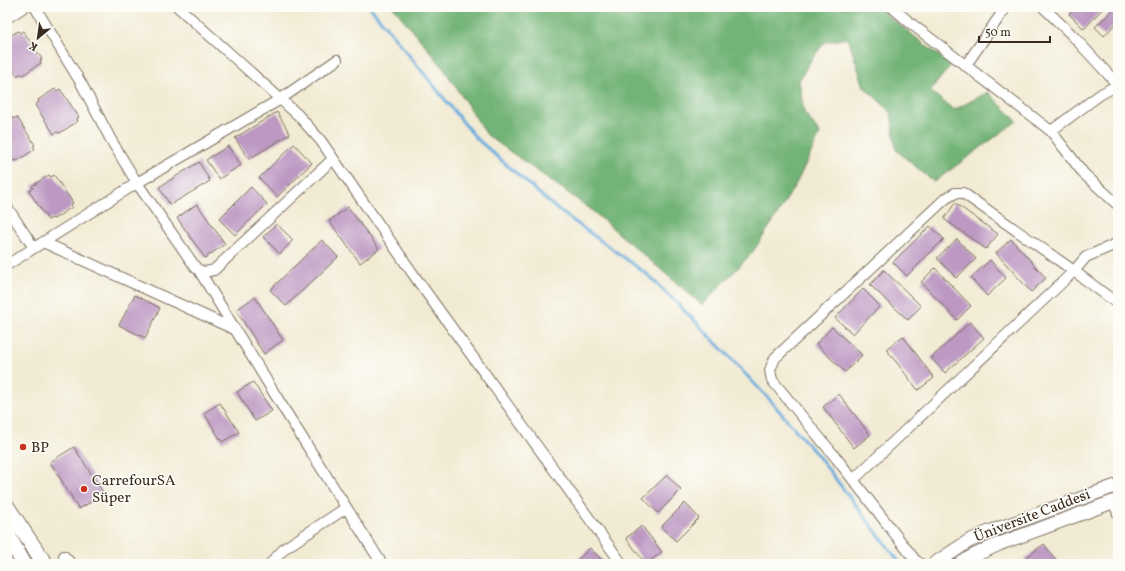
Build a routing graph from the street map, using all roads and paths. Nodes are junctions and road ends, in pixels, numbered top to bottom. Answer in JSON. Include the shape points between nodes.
{"nodes":[{"id":1,"x":24,"y":7,"type":"edge"},
{"id":2,"x":35,"y":7,"type":"edge"},
{"id":3,"x":178,"y":7,"type":"edge"},
{"id":4,"x":892,"y":7,"type":"edge"},
{"id":5,"x":1006,"y":7,"type":"edge"},
{"id":6,"x":1043,"y":7,"type":"edge"},
{"id":7,"x":7,"y":18,"type":"edge"},
{"id":8,"x":337,"y":60,"type":"dead end"},
{"id":9,"x":966,"y":65,"type":"junction"},
{"id":10,"x":279,"y":100,"type":"junction"},
{"id":11,"x":1051,"y":131,"type":"junction"},
{"id":12,"x":333,"y":159,"type":"junction"},
{"id":13,"x":137,"y":183,"type":"junction"},
{"id":14,"x":1118,"y":205,"type":"edge"},
{"id":15,"x":7,"y":207,"type":"edge"},
{"id":16,"x":43,"y":242,"type":"junction"},
{"id":17,"x":1118,"y":243,"type":"edge"},
{"id":18,"x":34,"y":248,"type":"junction"},
{"id":19,"x":7,"y":265,"type":"edge"},
{"id":20,"x":1074,"y":271,"type":"junction"},
{"id":21,"x":200,"y":272,"type":"junction"},
{"id":22,"x":1118,"y":304,"type":"edge"},
{"id":23,"x":236,"y":330,"type":"junction"},
{"id":24,"x":853,"y":480,"type":"junction"},
{"id":25,"x":1118,"y":485,"type":"edge"},
{"id":26,"x":1116,"y":501,"type":"edge"},
{"id":27,"x":7,"y":507,"type":"edge"},
{"id":28,"x":346,"y":508,"type":"junction"},
{"id":29,"x":1118,"y":514,"type":"edge"},
{"id":30,"x":8,"y":538,"type":"edge"},
{"id":31,"x":64,"y":556,"type":"dead end"},
{"id":32,"x":24,"y":564,"type":"edge"},
{"id":33,"x":45,"y":564,"type":"edge"},
{"id":34,"x":71,"y":564,"type":"edge"},
{"id":35,"x":270,"y":564,"type":"edge"},
{"id":36,"x":382,"y":564,"type":"edge"},
{"id":37,"x":622,"y":564,"type":"edge"},
{"id":38,"x":921,"y":564,"type":"edge"},
{"id":39,"x":934,"y":564,"type":"edge"},
{"id":40,"x":960,"y":564,"type":"edge"}],
"edges":[{"from":1,"to":7,"type":"street"},
{"from":2,"to":13,"type":"street"},
{"from":3,"to":10,"type":"street"},
{"from":4,"to":9,"type":"street"},
{"from":5,"to":9,"type":"street"},
{"from":6,"to":11,"type":"street","via":[[1118,85],[1101,94]]},
{"from":8,"to":10,"type":"street"},
{"from":9,"to":11,"type":"street"},
{"from":10,"to":12,"type":"street","via":[[298,115]]},
{"from":10,"to":13,"type":"street"},
{"from":11,"to":14,"type":"street","via":[[1084,174]]},
{"from":12,"to":21,"type":"street","via":[[214,270]]},
{"from":12,"to":37,"type":"street"},
{"from":13,"to":16,"type":"street"},
{"from":13,"to":21,"type":"street"},
{"from":15,"to":18,"type":"street"},
{"from":16,"to":18,"type":"street"},
{"from":16,"to":23,"type":"street"},
{"from":17,"to":20,"type":"street","via":[[1086,257]]},
{"from":18,"to":19,"type":"street"},
{"from":20,"to":22,"type":"street"},
{"from":20,"to":24,"type":"street"},
{"from":20,"to":24,"type":"street","via":[[963,193],[955,193],[945,199],[775,358],[770,370],[772,380]]},
{"from":21,"to":23,"type":"street"},
{"from":23,"to":28,"type":"street"},
{"from":24,"to":38,"type":"street","via":[[915,560]]},
{"from":25,"to":39,"type":"main road","via":[[969,540]]},
{"from":26,"to":29,"type":"street"},
{"from":26,"to":40,"type":"main road","name":"Üniversite Caddesi","via":[[999,544]]},
{"from":27,"to":33,"type":"highway"},
{"from":28,"to":35,"type":"street","via":[[285,548]]},
{"from":28,"to":36,"type":"street"},
{"from":30,"to":32,"type":"highway"},
{"from":31,"to":34,"type":"street"}]}
